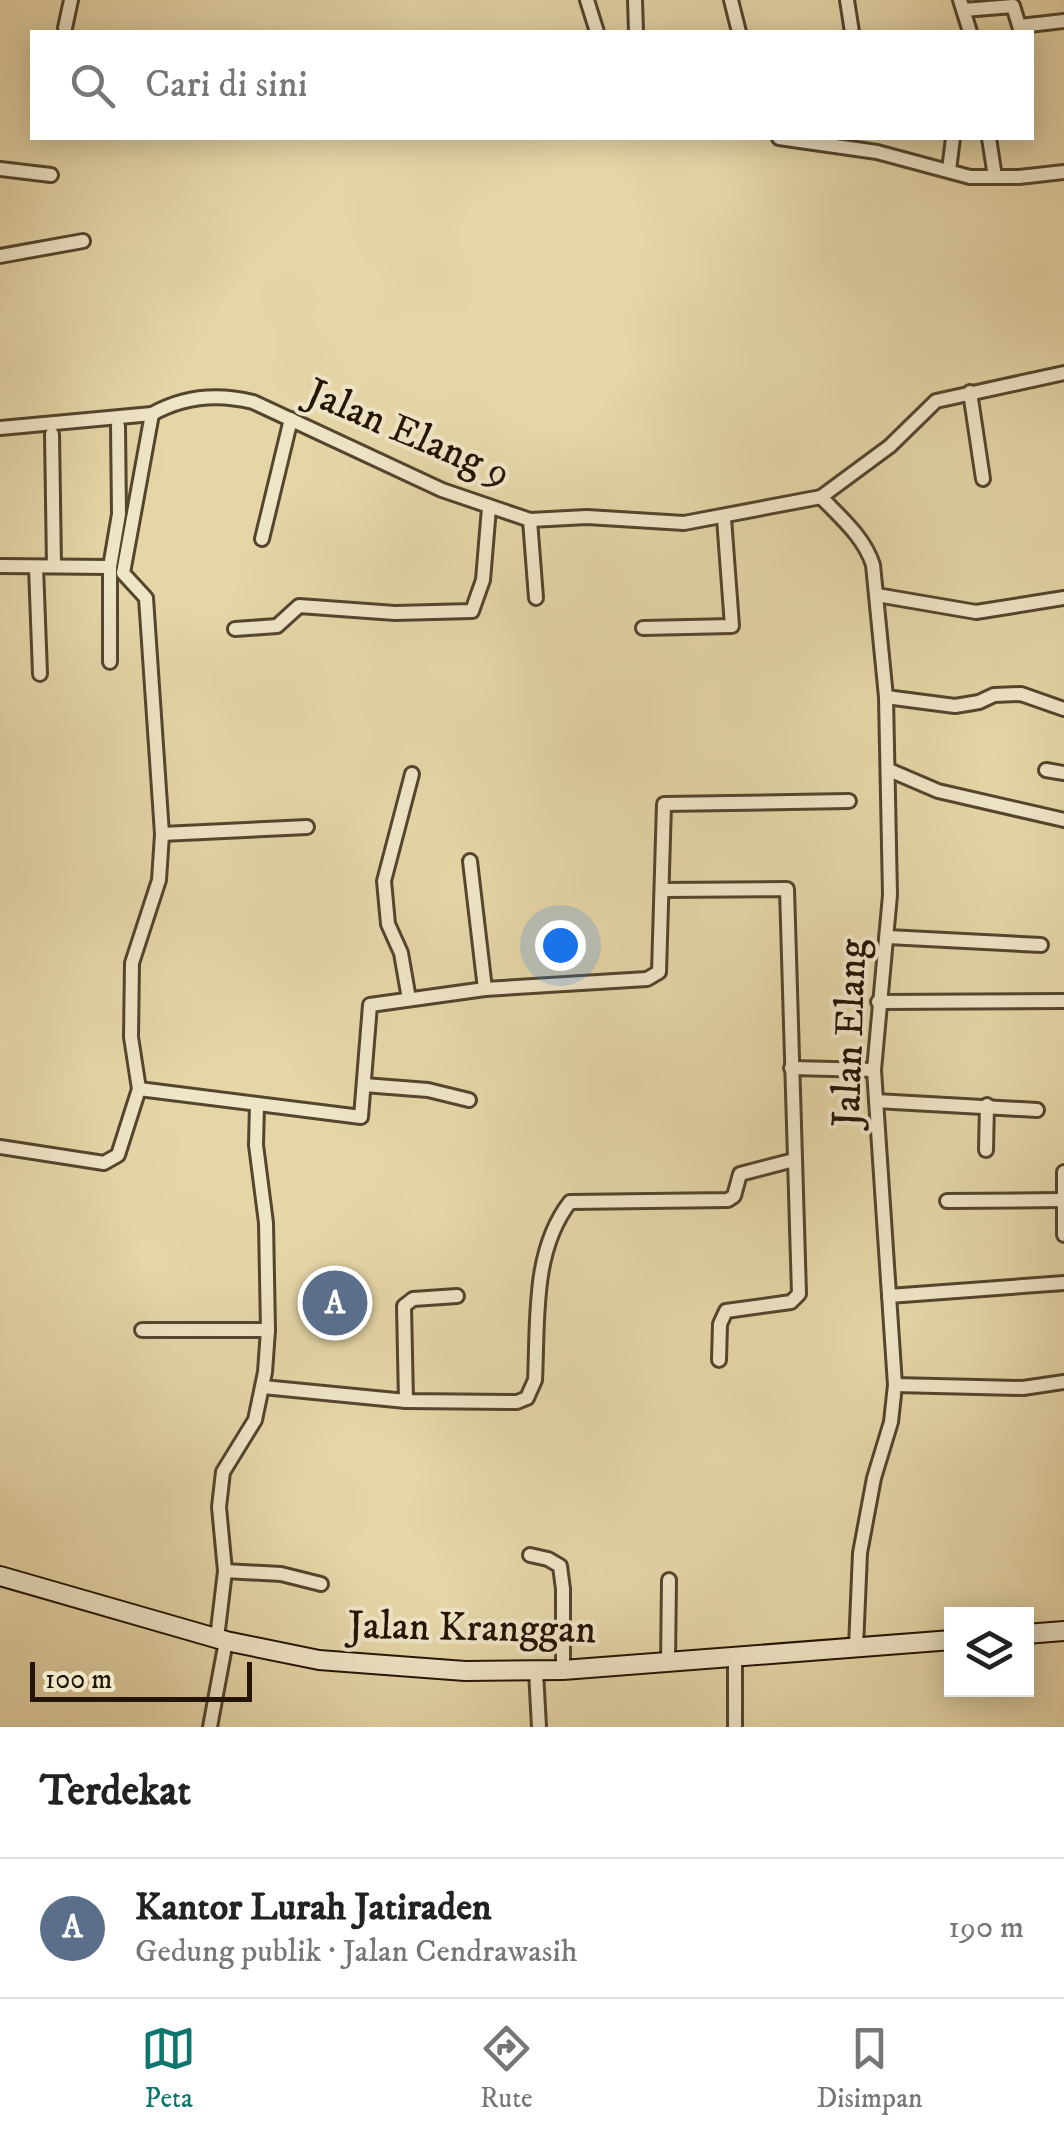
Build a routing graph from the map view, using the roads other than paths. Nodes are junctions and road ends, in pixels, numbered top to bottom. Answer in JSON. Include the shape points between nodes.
{"nodes":[{"id":1,"x":71,"y":0,"type":"edge"},
{"id":2,"x":587,"y":0,"type":"edge"},
{"id":3,"x":635,"y":0,"type":"edge"},
{"id":4,"x":731,"y":0,"type":"edge"},
{"id":5,"x":846,"y":0,"type":"edge"},
{"id":6,"x":962,"y":5,"type":"edge"},
{"id":7,"x":1064,"y":21,"type":"edge"},
{"id":8,"x":65,"y":28,"type":"dead end"},
{"id":9,"x":1021,"y":29,"type":"edge"},
{"id":10,"x":595,"y":30,"type":"edge"},
{"id":11,"x":636,"y":30,"type":"edge"},
{"id":12,"x":738,"y":30,"type":"edge"},
{"id":13,"x":852,"y":30,"type":"edge"},
{"id":14,"x":969,"y":30,"type":"edge"},
{"id":15,"x":803,"y":140,"type":"edge"},
{"id":16,"x":953,"y":140,"type":"edge"},
{"id":17,"x":989,"y":140,"type":"edge"},
{"id":18,"x":838,"y":143,"type":"edge"},
{"id":19,"x":0,"y":168,"type":"edge"},
{"id":20,"x":949,"y":170,"type":"junction"},
{"id":21,"x":1064,"y":172,"type":"edge"},
{"id":22,"x":51,"y":175,"type":"dead end"},
{"id":23,"x":995,"y":177,"type":"junction"},
{"id":24,"x":83,"y":241,"type":"dead end"},
{"id":25,"x":0,"y":256,"type":"edge"},
{"id":26,"x":1064,"y":373,"type":"edge"},
{"id":27,"x":970,"y":392,"type":"junction"},
{"id":28,"x":152,"y":414,"type":"junction"},
{"id":29,"x":291,"y":419,"type":"junction"},
{"id":30,"x":118,"y":426,"type":"dead end"},
{"id":31,"x":0,"y":428,"type":"edge"},
{"id":32,"x":52,"y":434,"type":"dead end"},
{"id":33,"x":983,"y":479,"type":"dead end"},
{"id":34,"x":821,"y":497,"type":"junction"},
{"id":35,"x":489,"y":508,"type":"junction"},
{"id":36,"x":724,"y":518,"type":"junction"},
{"id":37,"x":530,"y":520,"type":"junction"},
{"id":38,"x":262,"y":538,"type":"dead end"},
{"id":39,"x":0,"y":566,"type":"edge"},
{"id":40,"x":54,"y":566,"type":"junction"},
{"id":41,"x":36,"y":567,"type":"junction"},
{"id":42,"x":110,"y":567,"type":"junction"},
{"id":43,"x":877,"y":595,"type":"junction"},
{"id":44,"x":536,"y":598,"type":"dead end"},
{"id":45,"x":1064,"y":598,"type":"edge"},
{"id":46,"x":643,"y":628,"type":"dead end"},
{"id":47,"x":235,"y":629,"type":"dead end"},
{"id":48,"x":110,"y":662,"type":"dead end"},
{"id":49,"x":40,"y":674,"type":"dead end"},
{"id":50,"x":886,"y":697,"type":"junction"},
{"id":51,"x":1064,"y":708,"type":"edge"},
{"id":52,"x":889,"y":770,"type":"junction"},
{"id":53,"x":1046,"y":770,"type":"dead end"},
{"id":54,"x":1064,"y":773,"type":"edge"},
{"id":55,"x":412,"y":774,"type":"dead end"},
{"id":56,"x":849,"y":801,"type":"dead end"},
{"id":57,"x":1064,"y":820,"type":"edge"},
{"id":58,"x":307,"y":827,"type":"dead end"},
{"id":59,"x":162,"y":834,"type":"junction"},
{"id":60,"x":470,"y":862,"type":"dead end"},
{"id":61,"x":662,"y":890,"type":"junction"},
{"id":62,"x":888,"y":937,"type":"junction"},
{"id":63,"x":1041,"y":944,"type":"dead end"},
{"id":64,"x":484,"y":988,"type":"junction"},
{"id":65,"x":409,"y":999,"type":"junction"},
{"id":66,"x":1064,"y":1001,"type":"edge"},
{"id":67,"x":878,"y":1002,"type":"junction"},
{"id":68,"x":791,"y":1068,"type":"junction"},
{"id":69,"x":874,"y":1070,"type":"junction"},
{"id":70,"x":364,"y":1084,"type":"junction"},
{"id":71,"x":140,"y":1089,"type":"junction"},
{"id":72,"x":469,"y":1100,"type":"dead end"},
{"id":73,"x":876,"y":1101,"type":"junction"},
{"id":74,"x":256,"y":1104,"type":"junction"},
{"id":75,"x":986,"y":1105,"type":"junction"},
{"id":76,"x":1037,"y":1110,"type":"dead end"},
{"id":77,"x":0,"y":1147,"type":"edge"},
{"id":78,"x":986,"y":1150,"type":"dead end"},
{"id":79,"x":794,"y":1160,"type":"junction"},
{"id":80,"x":1064,"y":1172,"type":"edge"},
{"id":81,"x":1062,"y":1200,"type":"edge"},
{"id":82,"x":947,"y":1201,"type":"dead end"},
{"id":83,"x":1064,"y":1236,"type":"edge"},
{"id":84,"x":1064,"y":1282,"type":"edge"},
{"id":85,"x":457,"y":1296,"type":"dead end"},
{"id":86,"x":889,"y":1296,"type":"junction"},
{"id":87,"x":142,"y":1330,"type":"dead end"},
{"id":88,"x":268,"y":1330,"type":"junction"},
{"id":89,"x":719,"y":1360,"type":"dead end"},
{"id":90,"x":1064,"y":1382,"type":"edge"},
{"id":91,"x":895,"y":1384,"type":"junction"},
{"id":92,"x":264,"y":1388,"type":"junction"},
{"id":93,"x":406,"y":1400,"type":"junction"},
{"id":94,"x":530,"y":1555,"type":"dead end"},
{"id":95,"x":225,"y":1571,"type":"junction"},
{"id":96,"x":0,"y":1576,"type":"edge"},
{"id":97,"x":669,"y":1580,"type":"dead end"},
{"id":98,"x":321,"y":1584,"type":"dead end"},
{"id":99,"x":1064,"y":1632,"type":"edge"},
{"id":100,"x":1034,"y":1634,"type":"edge"},
{"id":101,"x":222,"y":1640,"type":"junction"},
{"id":102,"x":944,"y":1641,"type":"edge"},
{"id":103,"x":856,"y":1647,"type":"junction"},
{"id":104,"x":734,"y":1656,"type":"junction"},
{"id":105,"x":668,"y":1662,"type":"junction"},
{"id":106,"x":564,"y":1670,"type":"junction"},
{"id":107,"x":536,"y":1671,"type":"junction"},
{"id":108,"x":210,"y":1727,"type":"edge"},
{"id":109,"x":539,"y":1727,"type":"edge"},
{"id":110,"x":734,"y":1727,"type":"edge"}],
"edges":[{"from":1,"to":8,"type":"street"},
{"from":2,"to":10,"type":"street"},
{"from":3,"to":11,"type":"street"},
{"from":4,"to":12,"type":"street"},
{"from":5,"to":13,"type":"street"},
{"from":6,"to":9,"type":"street","via":[[1014,6]]},
{"from":6,"to":14,"type":"street"},
{"from":7,"to":9,"type":"street"},
{"from":15,"to":18,"type":"street"},
{"from":16,"to":20,"type":"street"},
{"from":17,"to":23,"type":"street"},
{"from":18,"to":20,"type":"street"},
{"from":19,"to":22,"type":"street"},
{"from":20,"to":23,"type":"street"},
{"from":21,"to":23,"type":"street"},
{"from":24,"to":25,"type":"street"},
{"from":26,"to":27,"type":"street"},
{"from":27,"to":33,"type":"street"},
{"from":27,"to":34,"type":"street","via":[[936,401],[890,446]]},
{"from":28,"to":29,"type":"street","name":"Jalan Elang 9","via":[[170,404],[224,396]]},
{"from":28,"to":31,"type":"street","name":"Jalan Elang 9"},
{"from":28,"to":59,"type":"street","via":[[124,573],[146,598]]},
{"from":29,"to":35,"type":"street","name":"Jalan Elang 9"},
{"from":29,"to":38,"type":"street"},
{"from":30,"to":42,"type":"street","via":[[119,514]]},
{"from":32,"to":40,"type":"street"},
{"from":34,"to":36,"type":"street","name":"Jalan Elang 9"},
{"from":34,"to":43,"type":"street","name":"Jalan Elang","via":[[868,549]]},
{"from":35,"to":37,"type":"street","name":"Jalan Elang 9"},
{"from":35,"to":47,"type":"street","via":[[483,580],[472,611],[299,606],[277,626]]},
{"from":36,"to":37,"type":"street","name":"Jalan Elang 9"},
{"from":36,"to":46,"type":"street","via":[[732,626]]},
{"from":37,"to":44,"type":"street"},
{"from":39,"to":41,"type":"street"},
{"from":40,"to":41,"type":"street"},
{"from":40,"to":42,"type":"street"},
{"from":41,"to":49,"type":"street"},
{"from":42,"to":48,"type":"street"},
{"from":43,"to":45,"type":"street","via":[[976,612]]},
{"from":43,"to":50,"type":"street","name":"Jalan Elang"},
{"from":50,"to":51,"type":"street","via":[[955,706],[1022,694]]},
{"from":50,"to":52,"type":"street","name":"Jalan Elang"},
{"from":52,"to":57,"type":"street","via":[[938,791]]},
{"from":52,"to":62,"type":"street","name":"Jalan Elang"},
{"from":53,"to":54,"type":"street"},
{"from":55,"to":65,"type":"street","via":[[384,881]]},
{"from":56,"to":61,"type":"street","via":[[664,804]]},
{"from":58,"to":59,"type":"street"},
{"from":59,"to":71,"type":"street","via":[[160,880],[132,963],[130,1037]]},
{"from":60,"to":64,"type":"street"},
{"from":61,"to":64,"type":"street","via":[[659,972],[647,980]]},
{"from":61,"to":68,"type":"street","via":[[787,888]]},
{"from":62,"to":63,"type":"street"},
{"from":62,"to":67,"type":"street","name":"Jalan Elang"},
{"from":64,"to":65,"type":"street"},
{"from":65,"to":70,"type":"street","via":[[370,1006]]},
{"from":66,"to":67,"type":"street"},
{"from":67,"to":69,"type":"street","name":"Jalan Elang"},
{"from":68,"to":69,"type":"street"},
{"from":68,"to":79,"type":"street"},
{"from":69,"to":73,"type":"street","name":"Jalan Elang"},
{"from":70,"to":72,"type":"street"},
{"from":70,"to":74,"type":"street","via":[[361,1117]]},
{"from":71,"to":74,"type":"street"},
{"from":71,"to":77,"type":"street","via":[[118,1155],[104,1163]]},
{"from":73,"to":75,"type":"street"},
{"from":73,"to":86,"type":"street","name":"Jalan Elang"},
{"from":74,"to":88,"type":"street"},
{"from":75,"to":76,"type":"street"},
{"from":75,"to":78,"type":"street"},
{"from":79,"to":89,"type":"street","via":[[800,1294],[792,1302],[726,1311]]},
{"from":79,"to":93,"type":"street","via":[[740,1174],[728,1200],[570,1202],[555,1221],[542,1262],[535,1380],[527,1398]]},
{"from":80,"to":81,"type":"street"},
{"from":81,"to":82,"type":"street"},
{"from":81,"to":83,"type":"street"},
{"from":84,"to":86,"type":"street"},
{"from":85,"to":93,"type":"street","via":[[413,1298],[404,1306]]},
{"from":86,"to":91,"type":"street","name":"Jalan Elang"},
{"from":87,"to":88,"type":"street"},
{"from":88,"to":92,"type":"street"},
{"from":90,"to":91,"type":"street","via":[[1023,1388]]},
{"from":91,"to":103,"type":"street","name":"Jalan Elang","via":[[860,1553]]},
{"from":92,"to":93,"type":"street"},
{"from":92,"to":95,"type":"street","via":[[255,1420],[223,1472]]},
{"from":94,"to":106,"type":"street","via":[[560,1566]]},
{"from":95,"to":98,"type":"street"},
{"from":95,"to":101,"type":"street"},
{"from":96,"to":101,"type":"main road","name":"Jalan Kranggan"},
{"from":97,"to":105,"type":"street"},
{"from":99,"to":100,"type":"main road"},
{"from":101,"to":107,"type":"main road","name":"Jalan Kranggan","via":[[319,1660]]},
{"from":101,"to":108,"type":"street"},
{"from":102,"to":103,"type":"main road","name":"Jalan Kranggan"},
{"from":103,"to":104,"type":"main road","name":"Jalan Kranggan"},
{"from":104,"to":105,"type":"main road","name":"Jalan Kranggan"},
{"from":104,"to":110,"type":"street"},
{"from":105,"to":106,"type":"main road","name":"Jalan Kranggan"},
{"from":106,"to":107,"type":"main road","name":"Jalan Kranggan"},
{"from":107,"to":109,"type":"street"}]}
